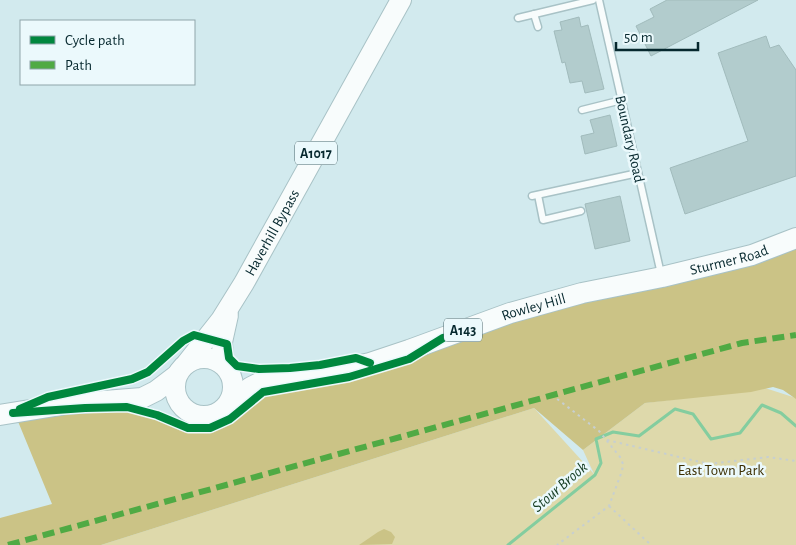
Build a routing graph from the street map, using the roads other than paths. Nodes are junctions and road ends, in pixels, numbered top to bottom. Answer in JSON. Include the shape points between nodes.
{"nodes":[{"id":1,"x":401,"y":0,"type":"edge"},
{"id":2,"x":593,"y":0,"type":"edge"},
{"id":3,"x":599,"y":0,"type":"edge"},
{"id":4,"x":534,"y":14,"type":"junction"},
{"id":5,"x":518,"y":18,"type":"dead end"},
{"id":6,"x":538,"y":28,"type":"dead end"},
{"id":7,"x":622,"y":100,"type":"junction"},
{"id":8,"x":582,"y":110,"type":"dead end"},
{"id":9,"x":638,"y":173,"type":"junction"},
{"id":10,"x":581,"y":211,"type":"dead end"},
{"id":11,"x":796,"y":238,"type":"edge"},
{"id":12,"x":662,"y":277,"type":"junction"},
{"id":13,"x":231,"y":306,"type":"junction"},
{"id":14,"x":225,"y":367,"type":"junction"},
{"id":15,"x":182,"y":369,"type":"junction"},
{"id":16,"x":265,"y":380,"type":"junction"},
{"id":17,"x":142,"y":398,"type":"junction"},
{"id":18,"x":230,"y":402,"type":"junction"},
{"id":19,"x":188,"y":412,"type":"junction"},
{"id":20,"x":0,"y":415,"type":"edge"}],
"edges":[{"from":1,"to":13,"type":"main road","name":"Haverhill Bypass","number":"A1017"},
{"from":2,"to":4,"type":"lane"},
{"from":3,"to":7,"type":"lane","name":"Boundary Road"},
{"from":4,"to":5,"type":"lane"},
{"from":4,"to":6,"type":"lane"},
{"from":7,"to":8,"type":"lane"},
{"from":7,"to":9,"type":"lane","name":"Boundary Road"},
{"from":9,"to":10,"type":"lane","via":[[535,196],[543,220]]},
{"from":9,"to":12,"type":"lane","name":"Boundary Road"},
{"from":11,"to":12,"type":"main road","name":"Sturmer Road","number":"A143","via":[[752,255]]},
{"from":12,"to":16,"type":"main road","name":"Rowley Hill","number":"A143","via":[[582,293],[510,313],[370,363]]},
{"from":13,"to":14,"type":"main road","name":"Haverhill Bypass","number":"A1017","via":[[222,342]]},
{"from":13,"to":15,"type":"main road","name":"Haverhill Bypass","number":"A1017"},
{"from":14,"to":15,"type":"main road","via":[[205,358],[195,359]]},
{"from":14,"to":16,"type":"main road","name":"Rowley Hill","number":"A143","via":[[237,374]]},
{"from":14,"to":18,"type":"main road","via":[[234,386]]},
{"from":15,"to":17,"type":"main road","number":"A1017","via":[[156,391]]},
{"from":15,"to":19,"type":"main road","via":[[175,383],[177,400]]},
{"from":16,"to":18,"type":"main road","name":"Rowley Hill","number":"A143"},
{"from":17,"to":19,"type":"main road","number":"A1017"},
{"from":17,"to":20,"type":"main road","number":"A1017","via":[[67,404]]},
{"from":18,"to":19,"type":"main road","via":[[216,415],[206,417]]}]}
